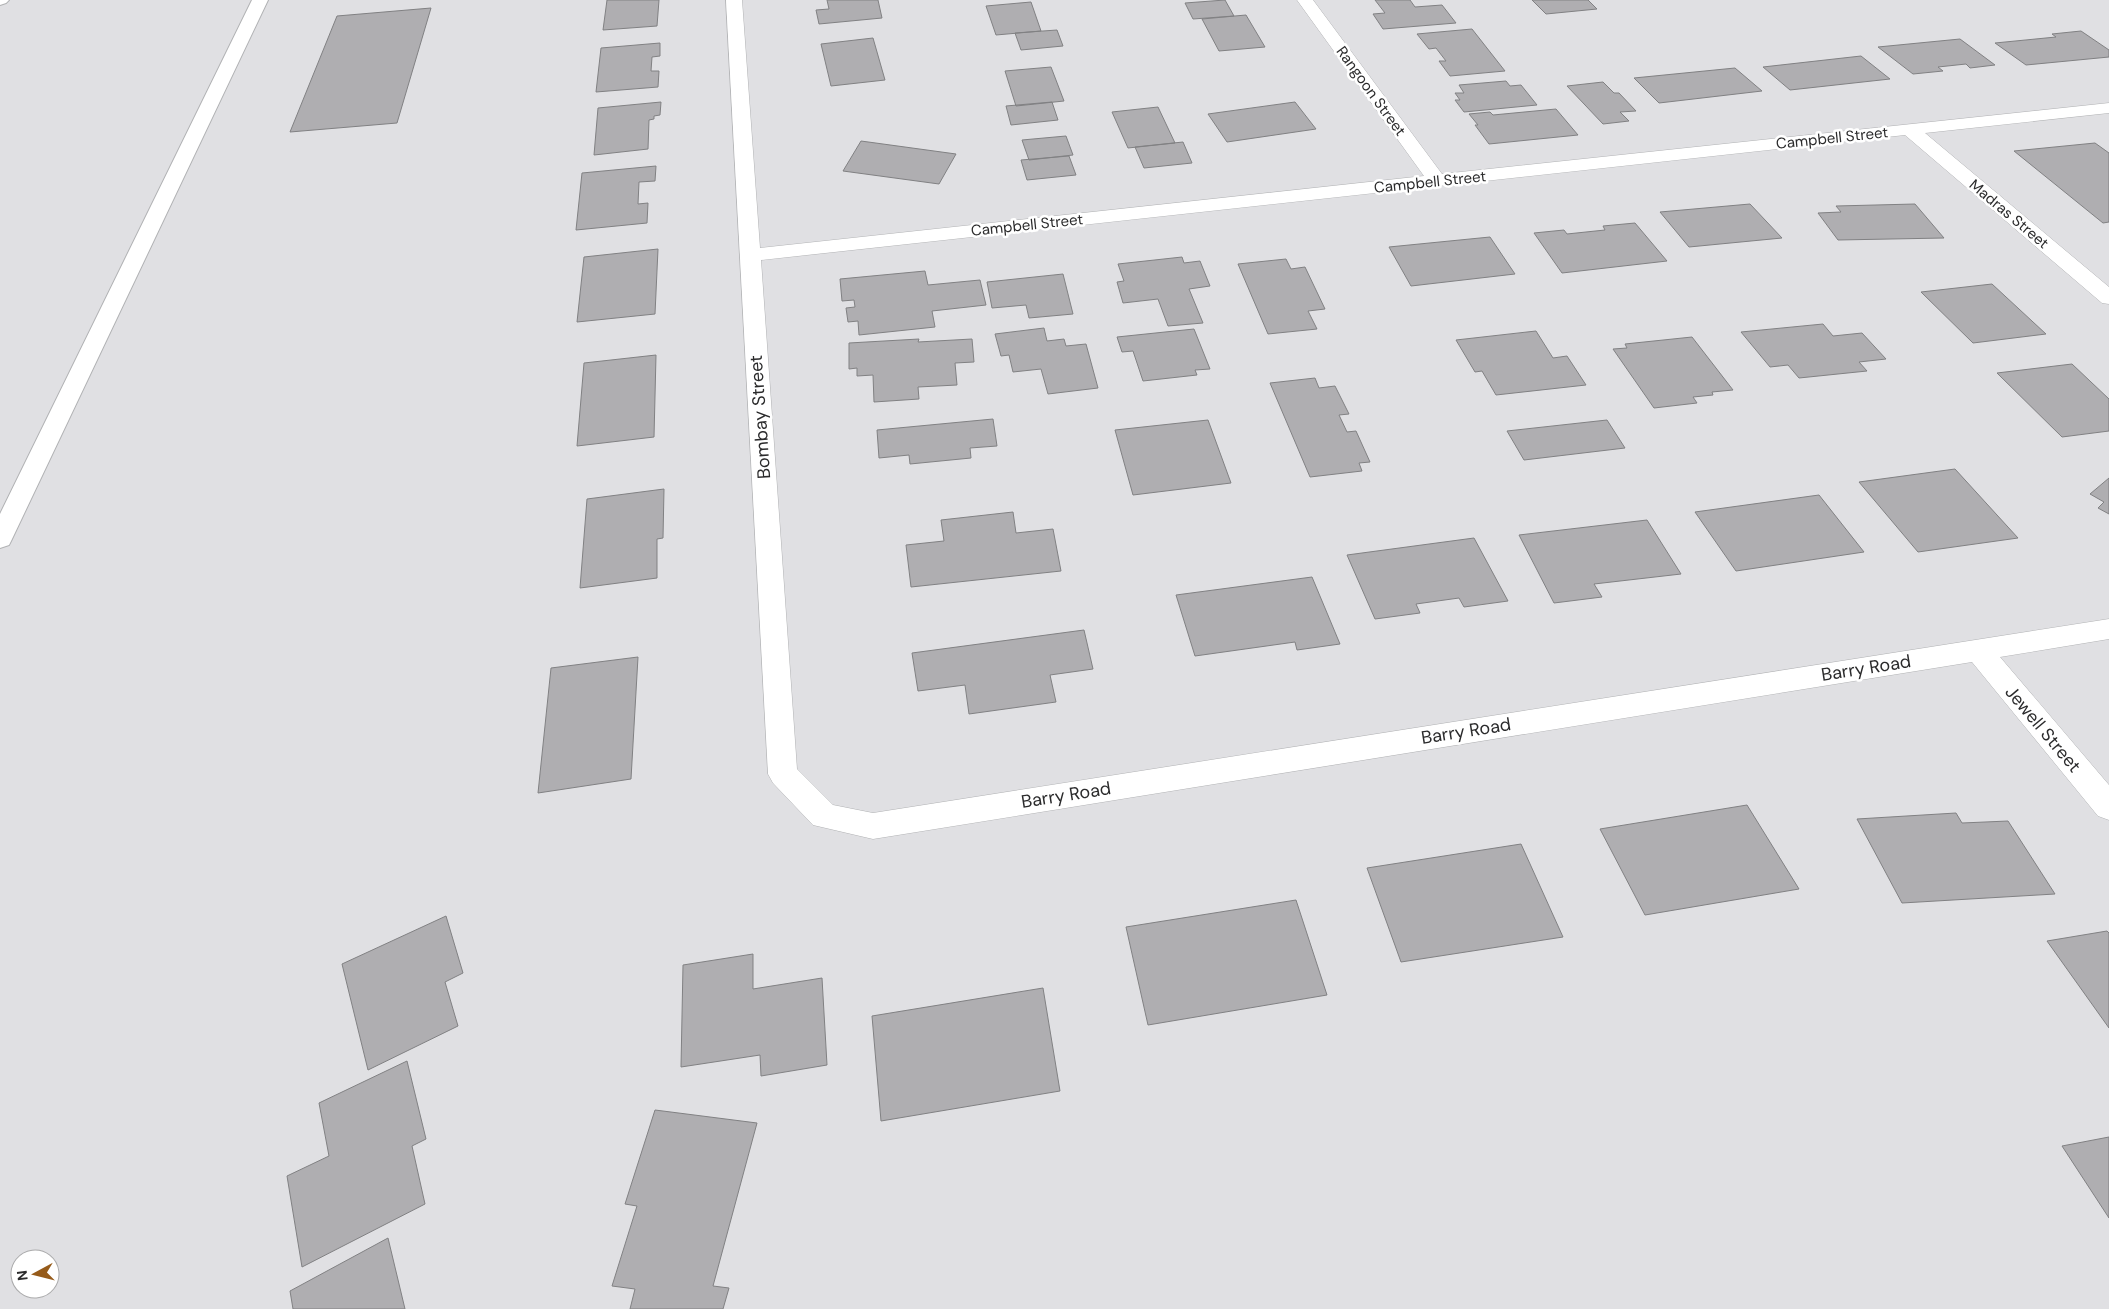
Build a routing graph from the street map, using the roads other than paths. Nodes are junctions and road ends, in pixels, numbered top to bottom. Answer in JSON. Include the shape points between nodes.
{"nodes":[{"id":1,"x":260,"y":0,"type":"edge"},
{"id":2,"x":734,"y":0,"type":"edge"},
{"id":3,"x":1305,"y":0,"type":"edge"},
{"id":4,"x":2109,"y":108,"type":"edge"},
{"id":5,"x":1910,"y":130,"type":"junction"},
{"id":6,"x":1437,"y":181,"type":"junction"},
{"id":7,"x":750,"y":255,"type":"junction"},
{"id":8,"x":2109,"y":298,"type":"edge"},
{"id":9,"x":0,"y":539,"type":"edge"},
{"id":10,"x":2109,"y":629,"type":"edge"},
{"id":11,"x":1978,"y":650,"type":"junction"},
{"id":12,"x":2109,"y":807,"type":"edge"},
{"id":13,"x":824,"y":816,"type":"joint"}],
"edges":[{"from":1,"to":9,"type":"lane"},
{"from":2,"to":7,"type":"street","name":"Bombay Street"},
{"from":3,"to":6,"type":"street","name":"Rangoon Street"},
{"from":4,"to":5,"type":"street","name":"Campbell Street"},
{"from":5,"to":6,"type":"street","name":"Campbell Street"},
{"from":5,"to":8,"type":"street","name":"Madras Street"},
{"from":6,"to":7,"type":"street","name":"Campbell Street"},
{"from":7,"to":13,"type":"street","name":"Bombay Street","via":[[783,774]]},
{"from":10,"to":11,"type":"street","name":"Barry Road"},
{"from":11,"to":12,"type":"street","name":"Jewell Street"},
{"from":11,"to":13,"type":"street","name":"Barry Road","via":[[873,826]]}]}
